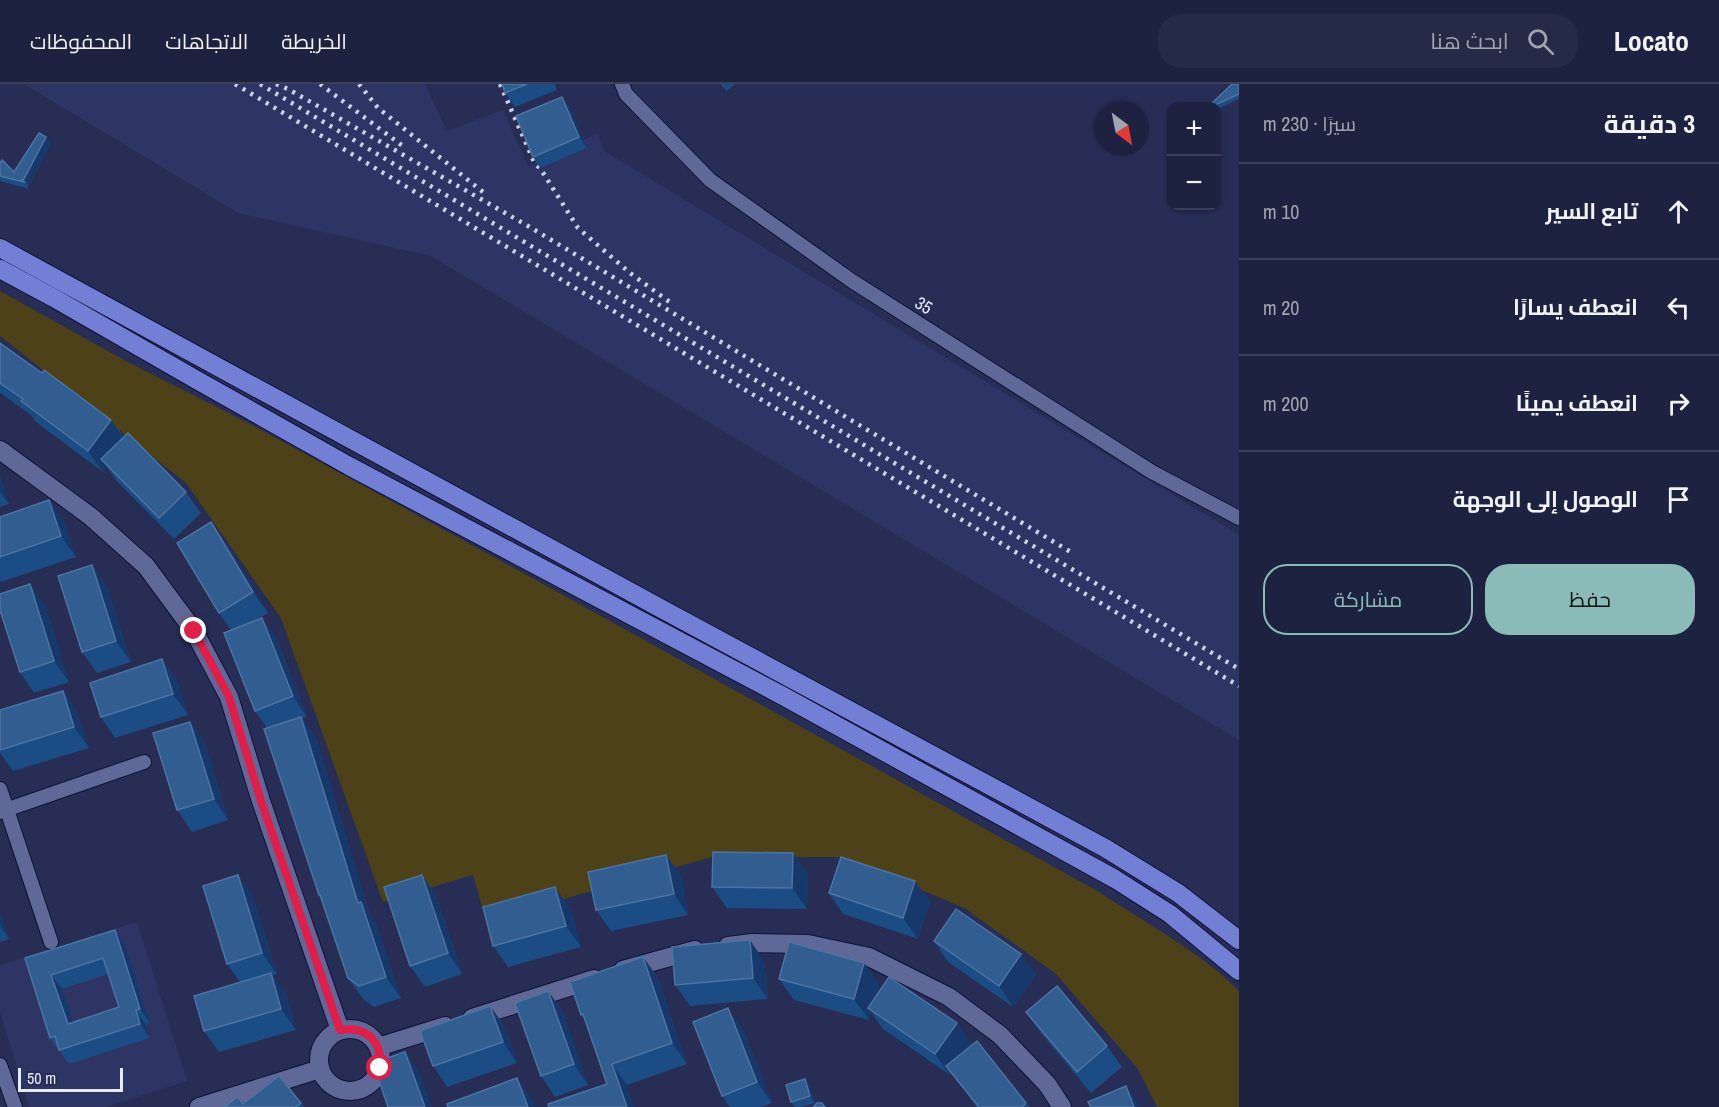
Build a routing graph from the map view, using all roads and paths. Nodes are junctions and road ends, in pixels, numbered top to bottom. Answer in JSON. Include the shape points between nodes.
{"nodes":[{"id":1,"x":622,"y":84,"type":"edge"},
{"id":2,"x":0,"y":248,"type":"edge"},
{"id":3,"x":0,"y":269,"type":"edge"},
{"id":4,"x":0,"y":450,"type":"edge"},
{"id":5,"x":1239,"y":518,"type":"edge"},
{"id":6,"x":144,"y":762,"type":"dead end"},
{"id":7,"x":0,"y":789,"type":"edge"},
{"id":8,"x":4,"y":811,"type":"edge"},
{"id":9,"x":1239,"y":940,"type":"edge"},
{"id":10,"x":51,"y":942,"type":"dead end"},
{"id":11,"x":1239,"y":971,"type":"edge"},
{"id":12,"x":340,"y":1030,"type":"junction"},
{"id":13,"x":378,"y":1047,"type":"junction"},
{"id":14,"x":0,"y":1065,"type":"edge"},
{"id":15,"x":320,"y":1069,"type":"junction"},
{"id":16,"x":361,"y":1099,"type":"edge"},
{"id":17,"x":15,"y":1107,"type":"edge"},
{"id":18,"x":199,"y":1107,"type":"edge"},
{"id":19,"x":1062,"y":1107,"type":"edge"}],
"edges":[{"from":1,"to":5,"type":"street","name":"35","via":[[626,94],[710,180],[843,274],[1152,472]]},
{"from":2,"to":9,"type":"main road","via":[[1105,848],[1178,893]]},
{"from":3,"to":11,"type":"main road","via":[[350,466],[783,696],[1115,879],[1170,914]]},
{"from":4,"to":12,"type":"street","via":[[90,516],[146,566],[194,631],[229,697]]},
{"from":6,"to":8,"type":"street"},
{"from":7,"to":8,"type":"street"},
{"from":8,"to":10,"type":"street"},
{"from":12,"to":13,"type":"street","via":[[367,1034]]},
{"from":12,"to":15,"type":"street","via":[[320,1050]]},
{"from":13,"to":16,"type":"street","via":[[380,1068]]},
{"from":13,"to":19,"type":"street","via":[[699,949],[752,943],[808,944],[869,957],[949,997],[1000,1035],[1047,1084]]},
{"from":14,"to":17,"type":"street"},
{"from":15,"to":16,"type":"street","via":[[330,1085]]},
{"from":15,"to":18,"type":"street"}]}
